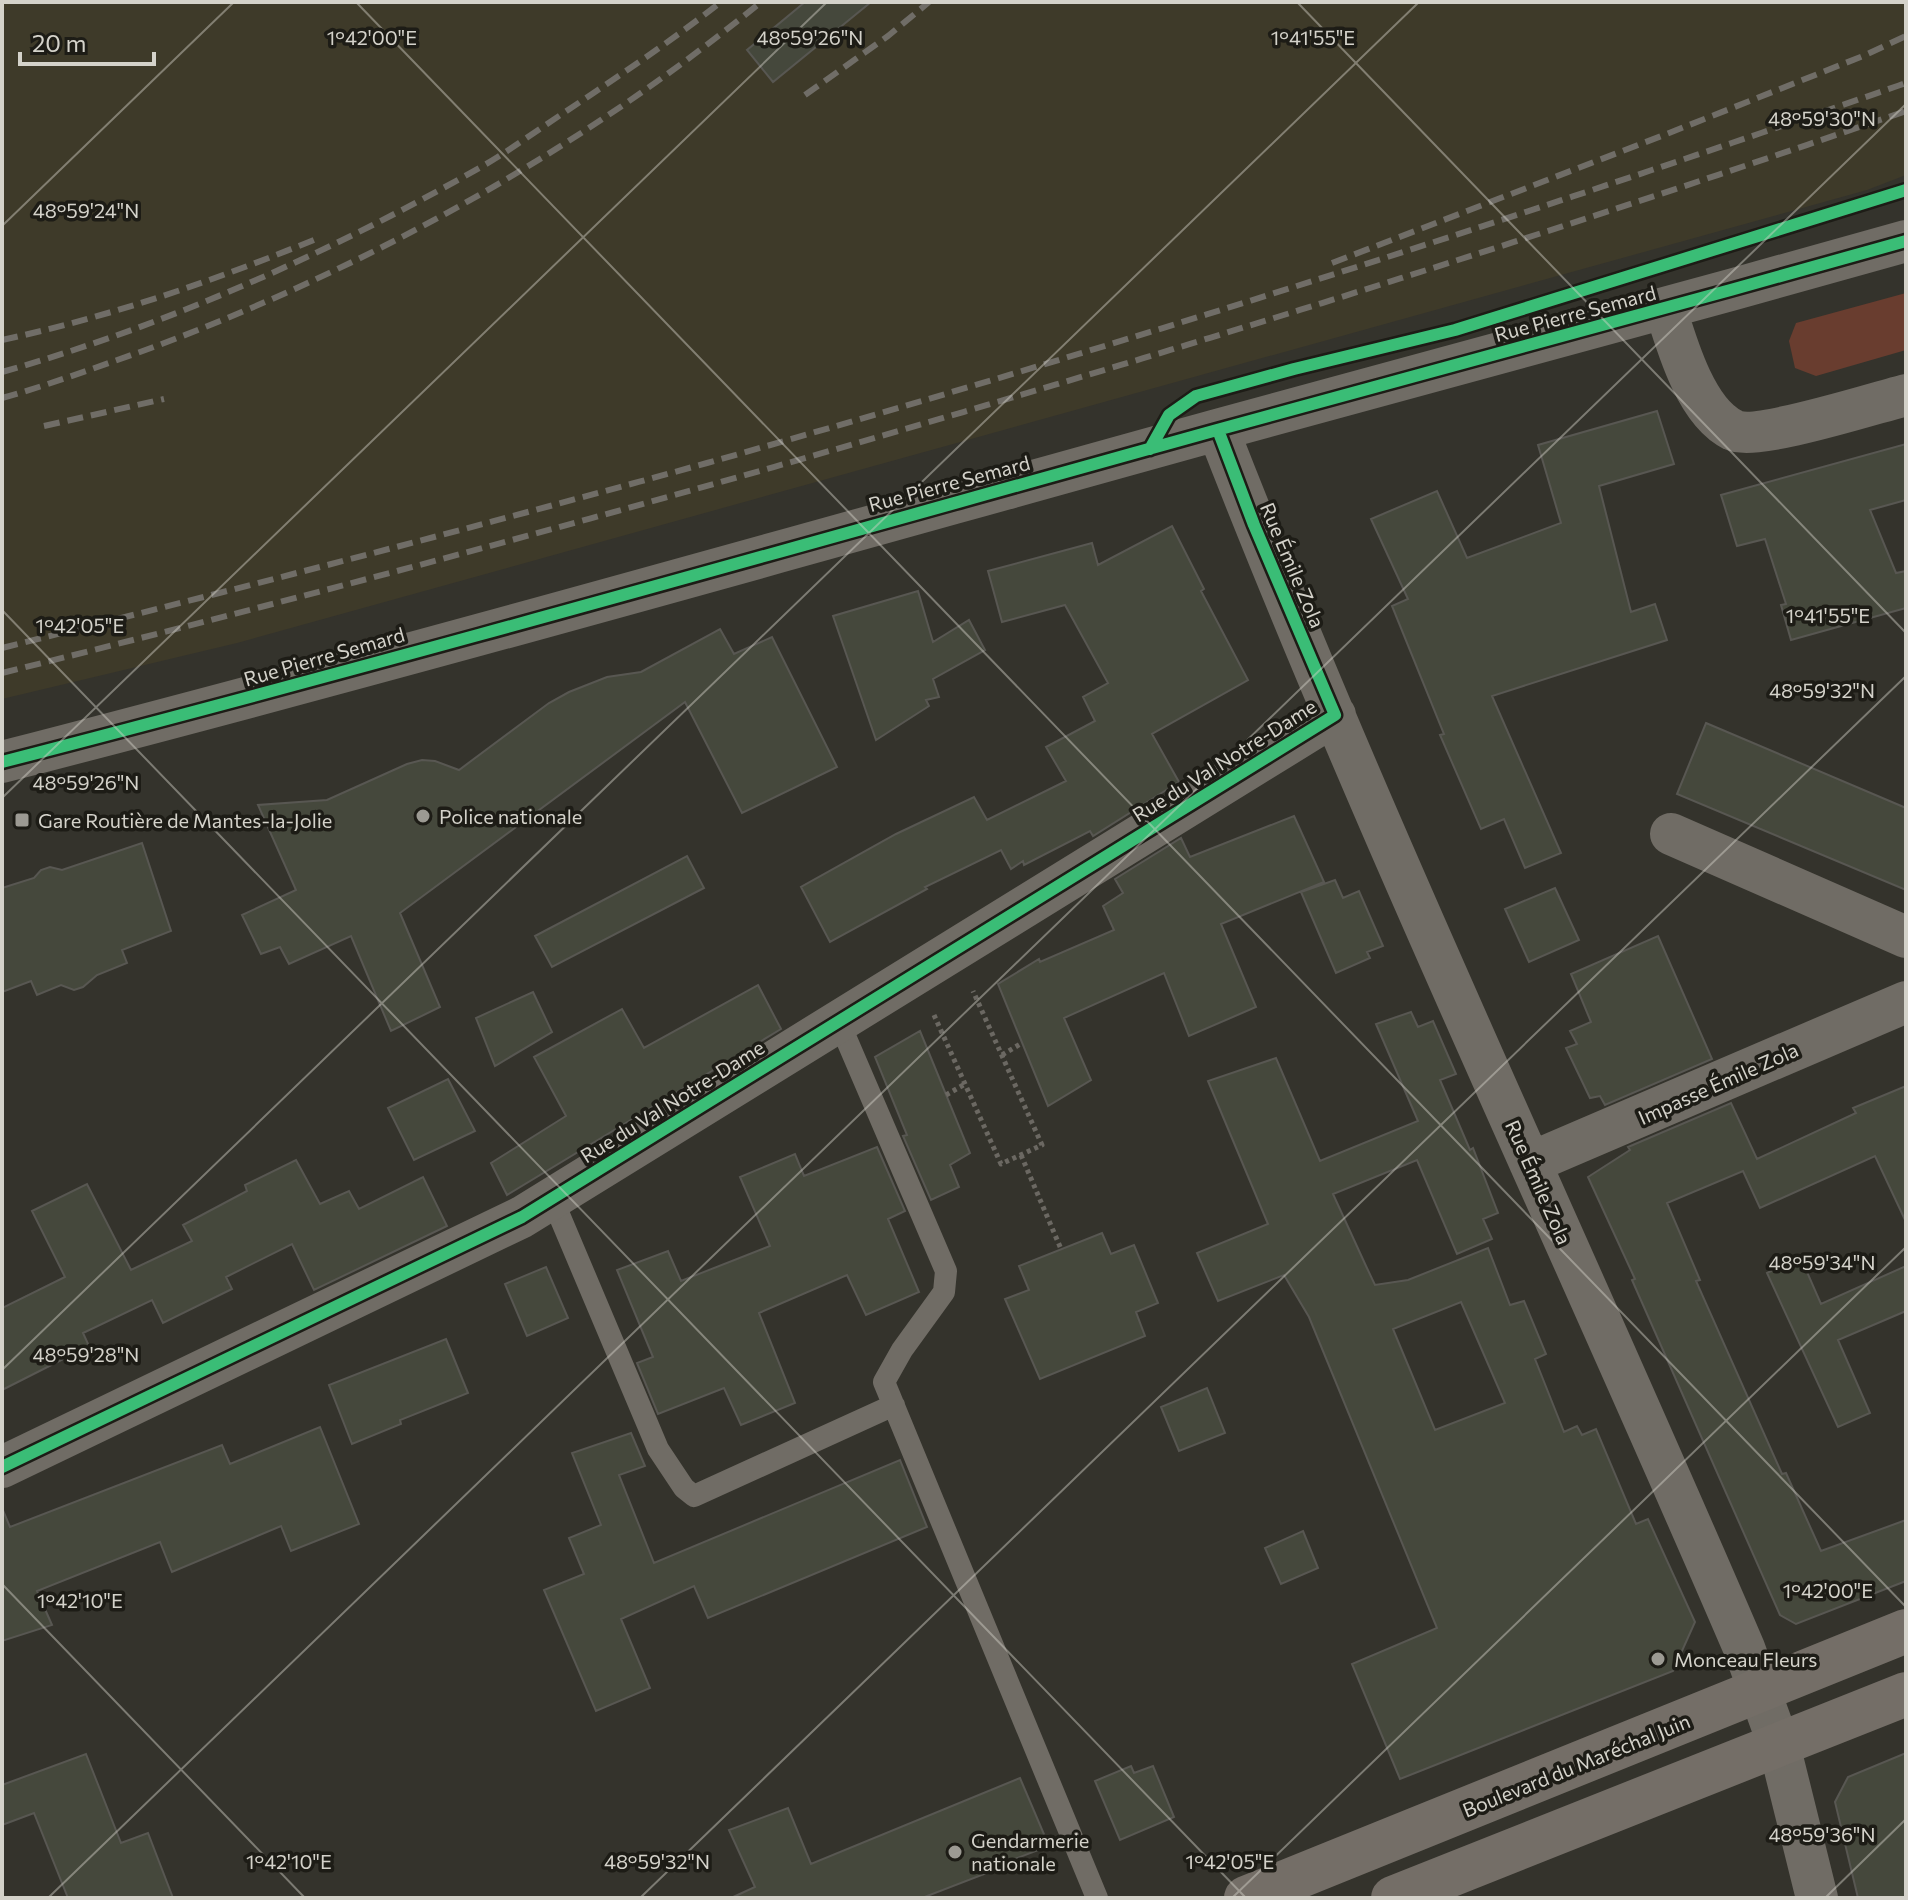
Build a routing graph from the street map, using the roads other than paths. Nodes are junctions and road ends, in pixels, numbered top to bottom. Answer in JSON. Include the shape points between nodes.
{"nodes":[{"id":1,"x":1906,"y":241,"type":"edge"},
{"id":2,"x":1666,"y":310,"type":"junction"},
{"id":3,"x":1906,"y":395,"type":"edge"},
{"id":4,"x":1218,"y":430,"type":"junction"},
{"id":5,"x":1335,"y":715,"type":"junction"},
{"id":6,"x":2,"y":762,"type":"edge"},
{"id":7,"x":1671,"y":834,"type":"dead end"},
{"id":8,"x":1906,"y":937,"type":"edge"},
{"id":9,"x":1906,"y":1002,"type":"edge"},
{"id":10,"x":839,"y":1022,"type":"junction"},
{"id":11,"x":1530,"y":1163,"type":"junction"},
{"id":12,"x":552,"y":1198,"type":"junction"},
{"id":13,"x":894,"y":1405,"type":"junction"},
{"id":14,"x":2,"y":1467,"type":"edge"},
{"id":15,"x":1906,"y":1631,"type":"edge"},
{"id":16,"x":1761,"y":1691,"type":"junction"},
{"id":17,"x":1906,"y":1694,"type":"edge"},
{"id":18,"x":1779,"y":1745,"type":"junction"},
{"id":19,"x":1097,"y":1898,"type":"edge"},
{"id":20,"x":1246,"y":1898,"type":"edge"},
{"id":21,"x":1393,"y":1898,"type":"edge"},
{"id":22,"x":1817,"y":1898,"type":"edge"}],
"edges":[{"from":1,"to":2,"type":"street","name":"Rue Pierre Semard"},
{"from":2,"to":3,"type":"street","via":[[1677,346],[1710,413],[1735,431],[1760,432]]},
{"from":2,"to":4,"type":"street","name":"Rue Pierre Semard"},
{"from":4,"to":5,"type":"street","name":"Rue Émile Zola"},
{"from":4,"to":6,"type":"street","name":"Rue Pierre Semard"},
{"from":5,"to":10,"type":"street","name":"Rue du Val Notre-Dame"},
{"from":5,"to":11,"type":"street","name":"Rue Émile Zola"},
{"from":7,"to":8,"type":"street"},
{"from":9,"to":11,"type":"street","name":"Impasse Émile Zola"},
{"from":10,"to":12,"type":"street","name":"Rue du Val Notre-Dame"},
{"from":10,"to":13,"type":"lane","via":[[946,1271],[944,1292],[884,1382]]},
{"from":11,"to":16,"type":"street","name":"Rue Émile Zola"},
{"from":12,"to":13,"type":"lane","via":[[658,1449],[694,1496]]},
{"from":12,"to":14,"type":"street","name":"Rue du Val Notre-Dame"},
{"from":13,"to":19,"type":"lane"},
{"from":15,"to":16,"type":"main road","name":"Boulevard du Maréchal Juin"},
{"from":16,"to":18,"type":"street","name":"Rue Émile Zola"},
{"from":16,"to":20,"type":"main road","name":"Boulevard du Maréchal Juin"},
{"from":17,"to":18,"type":"main road"},
{"from":18,"to":21,"type":"main road"},
{"from":18,"to":22,"type":"street","name":"Rue Émile Zola"}]}
